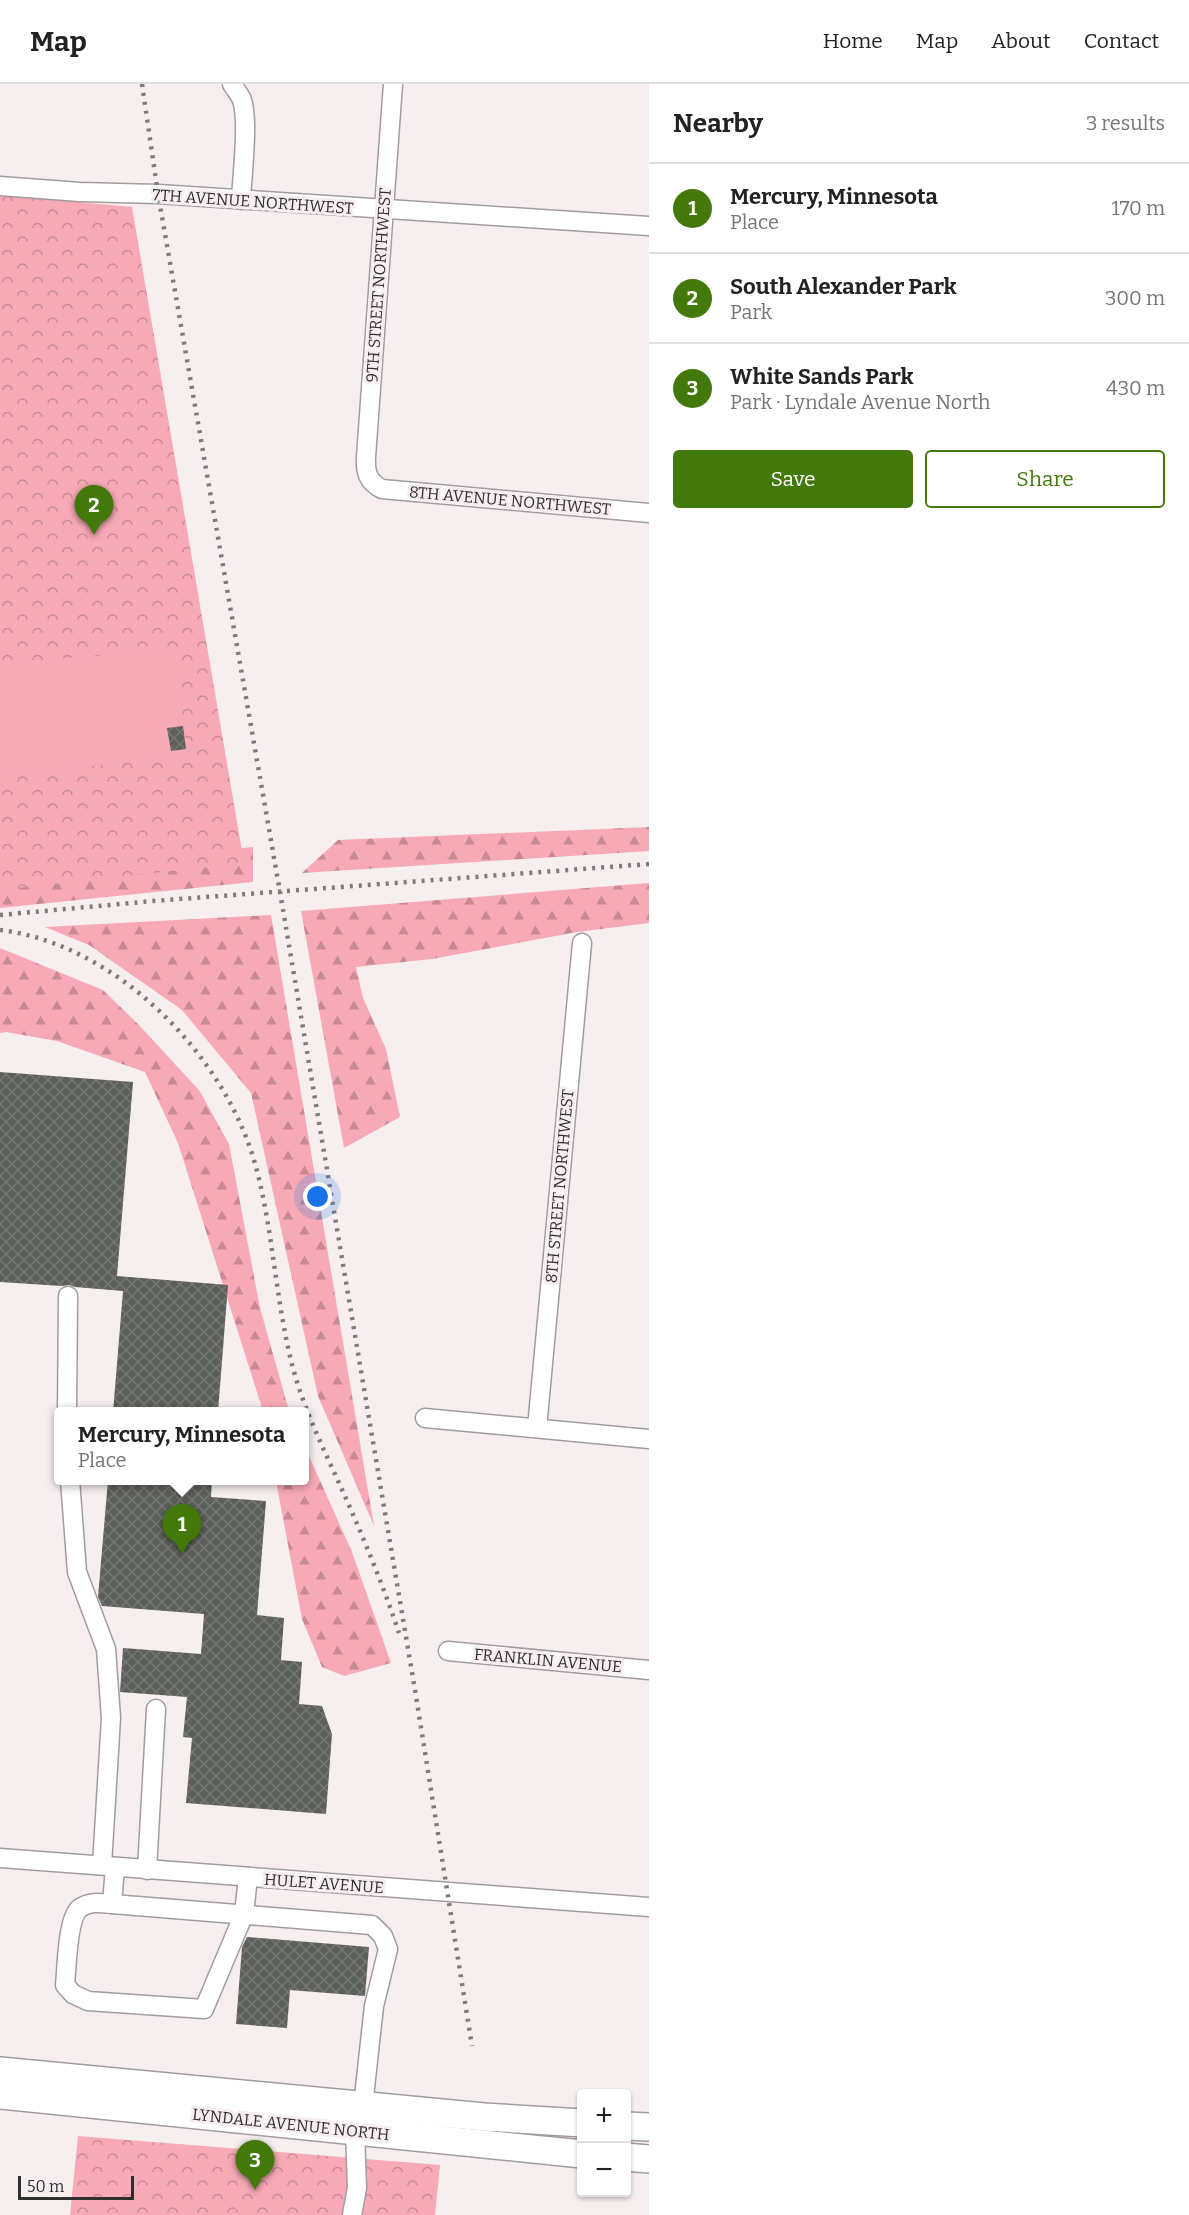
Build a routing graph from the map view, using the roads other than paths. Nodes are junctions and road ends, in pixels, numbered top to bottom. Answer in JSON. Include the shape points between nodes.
{"nodes":[{"id":1,"x":232,"y":84,"type":"edge"},
{"id":2,"x":393,"y":84,"type":"edge"},
{"id":3,"x":0,"y":186,"type":"edge"},
{"id":4,"x":241,"y":200,"type":"junction"},
{"id":5,"x":384,"y":210,"type":"junction"},
{"id":6,"x":649,"y":226,"type":"edge"},
{"id":7,"x":373,"y":484,"type":"joint"},
{"id":8,"x":649,"y":509,"type":"edge"},
{"id":9,"x":582,"y":944,"type":"dead end"},
{"id":10,"x":68,"y":1296,"type":"dead end"},
{"id":11,"x":67,"y":1407,"type":"edge"},
{"id":12,"x":425,"y":1418,"type":"dead end"},
{"id":13,"x":537,"y":1428,"type":"junction"},
{"id":14,"x":649,"y":1439,"type":"edge"},
{"id":15,"x":70,"y":1485,"type":"edge"},
{"id":16,"x":448,"y":1651,"type":"dead end"},
{"id":17,"x":649,"y":1670,"type":"edge"},
{"id":18,"x":156,"y":1709,"type":"dead end"},
{"id":19,"x":0,"y":1858,"type":"edge"},
{"id":20,"x":108,"y":1866,"type":"junction"},
{"id":21,"x":147,"y":1870,"type":"junction"},
{"id":22,"x":248,"y":1877,"type":"junction"},
{"id":23,"x":112,"y":1904,"type":"junction"},
{"id":24,"x":649,"y":1907,"type":"edge"},
{"id":25,"x":244,"y":1914,"type":"junction"},
{"id":26,"x":0,"y":2072,"type":"edge"},
{"id":27,"x":0,"y":2095,"type":"edge"},
{"id":28,"x":359,"y":2118,"type":"junction"},
{"id":29,"x":577,"y":2123,"type":"edge"},
{"id":30,"x":631,"y":2126,"type":"edge"},
{"id":31,"x":649,"y":2127,"type":"edge"},
{"id":32,"x":577,"y":2153,"type":"edge"},
{"id":33,"x":631,"y":2157,"type":"edge"},
{"id":34,"x":649,"y":2159,"type":"edge"},
{"id":35,"x":352,"y":2215,"type":"edge"}],
"edges":[{"from":1,"to":4,"type":"street","via":[[242,100],[243,111]]},
{"from":2,"to":5,"type":"street","name":"9TH STREET NORTHWEST"},
{"from":3,"to":4,"type":"street","name":"7TH AVENUE NORTHWEST"},
{"from":4,"to":5,"type":"street","name":"7TH AVENUE NORTHWEST"},
{"from":5,"to":6,"type":"street","name":"7TH AVENUE NORTHWEST"},
{"from":5,"to":7,"type":"street","name":"9TH STREET NORTHWEST","via":[[366,457],[366,471]]},
{"from":7,"to":8,"type":"street","name":"8TH AVENUE NORTHWEST","via":[[382,489]]},
{"from":9,"to":13,"type":"street","name":"8TH STREET NORTHWEST"},
{"from":10,"to":11,"type":"street"},
{"from":12,"to":13,"type":"street"},
{"from":13,"to":14,"type":"street"},
{"from":15,"to":20,"type":"street","via":[[77,1572],[106,1649],[111,1718]]},
{"from":16,"to":17,"type":"street","name":"FRANKLIN AVENUE"},
{"from":18,"to":21,"type":"street"},
{"from":19,"to":20,"type":"street","name":"HULET AVENUE"},
{"from":20,"to":21,"type":"street","name":"HULET AVENUE"},
{"from":20,"to":23,"type":"street"},
{"from":21,"to":22,"type":"street","name":"HULET AVENUE"},
{"from":22,"to":24,"type":"street","name":"HULET AVENUE"},
{"from":22,"to":25,"type":"street"},
{"from":23,"to":25,"type":"street"},
{"from":23,"to":25,"type":"street","via":[[93,1902],[79,1908],[72,1921],[65,1985],[88,2001],[204,2009]]},
{"from":25,"to":28,"type":"street","via":[[372,1925],[383,1936],[388,1949],[374,2006]]},
{"from":26,"to":28,"type":"highway","name":"LYNDALE AVENUE NORTH"},
{"from":27,"to":28,"type":"highway","name":"LYNDALE AVENUE NORTH"},
{"from":28,"to":29,"type":"highway","name":"LYNDALE AVENUE NORTH","via":[[484,2117]]},
{"from":28,"to":32,"type":"highway","name":"LYNDALE AVENUE NORTH"},
{"from":28,"to":35,"type":"street","via":[[357,2188]]},
{"from":30,"to":31,"type":"highway"},
{"from":33,"to":34,"type":"highway"}]}
